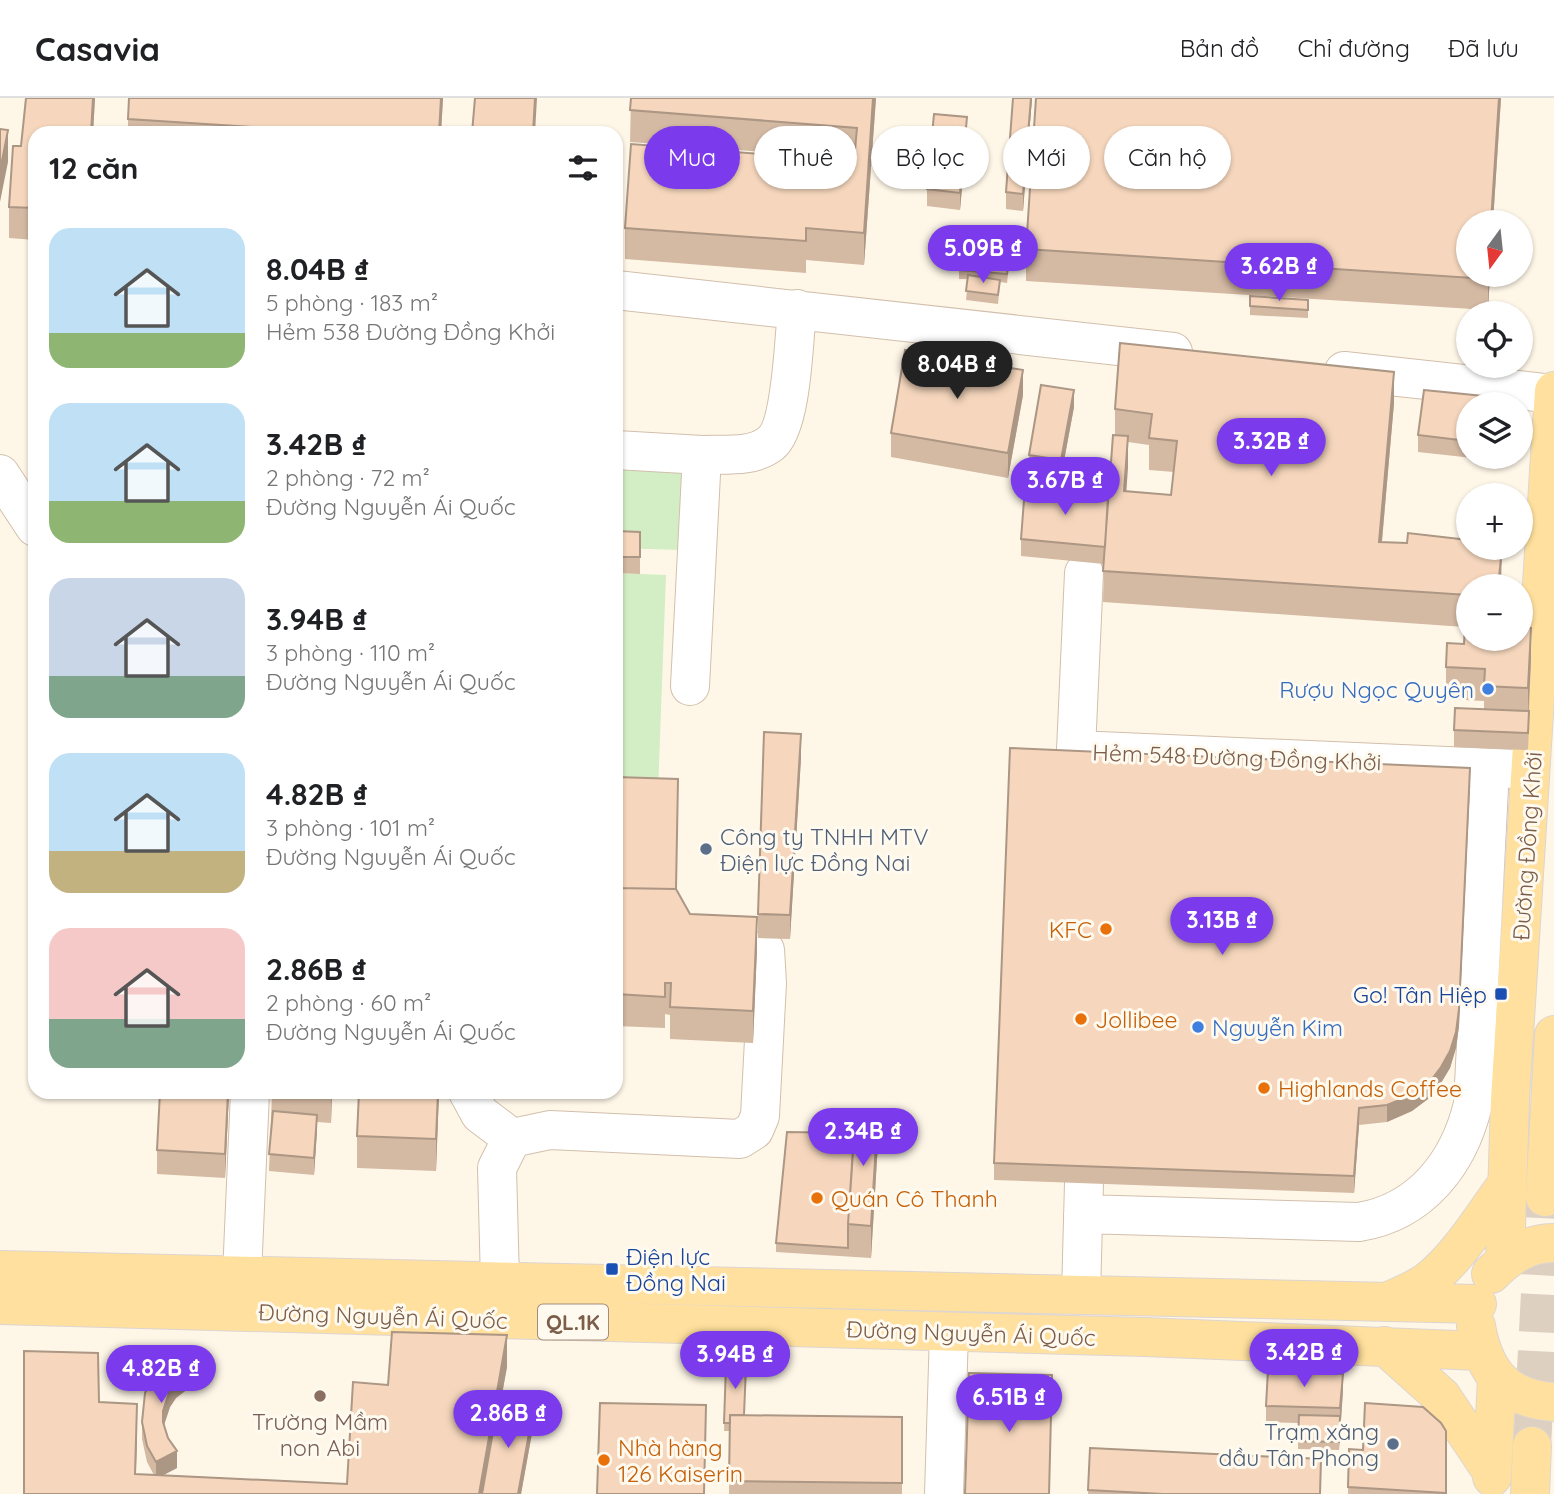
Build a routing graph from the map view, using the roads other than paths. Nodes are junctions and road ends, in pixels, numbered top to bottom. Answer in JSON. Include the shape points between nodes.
{"nodes":[{"id":1,"x":623,"y":291,"type":"edge"},
{"id":2,"x":797,"y":309,"type":"junction"},
{"id":3,"x":1209,"y":356,"type":"edge"},
{"id":4,"x":1306,"y":367,"type":"edge"},
{"id":5,"x":1554,"y":393,"type":"edge"},
{"id":6,"x":623,"y":450,"type":"edge"},
{"id":7,"x":702,"y":455,"type":"junction"},
{"id":8,"x":0,"y":474,"type":"edge"},
{"id":9,"x":28,"y":516,"type":"edge"},
{"id":10,"x":1084,"y":573,"type":"dead end"},
{"id":11,"x":691,"y":686,"type":"dead end"},
{"id":12,"x":1490,"y":768,"type":"junction"},
{"id":13,"x":1532,"y":770,"type":"junction"},
{"id":14,"x":765,"y":950,"type":"dead end"},
{"id":15,"x":1554,"y":1035,"type":"edge"},
{"id":16,"x":250,"y":1099,"type":"edge"},
{"id":17,"x":472,"y":1099,"type":"edge"},
{"id":18,"x":512,"y":1138,"type":"junction"},
{"id":19,"x":1507,"y":1184,"type":"junction"},
{"id":20,"x":1545,"y":1197,"type":"tunnel mouth"},
{"id":21,"x":1554,"y":1243,"type":"edge"},
{"id":22,"x":1505,"y":1259,"type":"junction"},
{"id":23,"x":0,"y":1270,"type":"edge"},
{"id":24,"x":242,"y":1275,"type":"junction"},
{"id":25,"x":500,"y":1281,"type":"junction"},
{"id":26,"x":1081,"y":1295,"type":"junction"},
{"id":27,"x":1387,"y":1302,"type":"junction"},
{"id":28,"x":1476,"y":1304,"type":"junction"},
{"id":29,"x":0,"y":1305,"type":"edge"},
{"id":30,"x":950,"y":1332,"type":"junction"},
{"id":31,"x":1385,"y":1346,"type":"junction"},
{"id":32,"x":1489,"y":1364,"type":"junction"},
{"id":33,"x":1554,"y":1402,"type":"edge"},
{"id":34,"x":1532,"y":1446,"type":"tunnel mouth"},
{"id":35,"x":1492,"y":1483,"type":"edge"},
{"id":36,"x":944,"y":1494,"type":"edge"},
{"id":37,"x":1530,"y":1494,"type":"edge"}],
"edges":[{"from":1,"to":2,"type":"street"},
{"from":2,"to":3,"type":"street"},
{"from":2,"to":7,"type":"street","via":[[788,402],[783,425],[772,443],[748,454]]},
{"from":4,"to":5,"type":"street"},
{"from":5,"to":13,"type":"main road","name":"Đường Đồng Khởi"},
{"from":6,"to":7,"type":"street"},
{"from":7,"to":11,"type":"street"},
{"from":8,"to":9,"type":"street"},
{"from":10,"to":12,"type":"street","name":"Hẻm 548 Đường Đồng Khởi","via":[[1076,750],[1416,773]]},
{"from":12,"to":13,"type":"street","name":"Hẻm 548 Đường Đồng Khởi"},
{"from":12,"to":26,"type":"street","via":[[1473,1104],[1453,1159],[1440,1177],[1389,1215],[1359,1222],[1083,1199]]},
{"from":13,"to":19,"type":"main road","name":"Đường Đồng Khởi"},
{"from":14,"to":18,"type":"street","via":[[760,1116],[754,1130],[740,1139],[550,1130]]},
{"from":15,"to":20,"type":"main road"},
{"from":16,"to":24,"type":"street"},
{"from":17,"to":18,"type":"street","via":[[480,1114]]},
{"from":18,"to":25,"type":"street","via":[[496,1168]]},
{"from":19,"to":22,"type":"main road","name":"Đường Đồng Khởi"},
{"from":19,"to":27,"type":"main road","via":[[1430,1279]]},
{"from":21,"to":22,"type":"main road","via":[[1526,1247]]},
{"from":22,"to":28,"type":"main road","via":[[1490,1275]]},
{"from":23,"to":24,"type":"main road","name":"Đường Nguyễn Ái Quốc","number":"QL.1K"},
{"from":24,"to":25,"type":"main road","name":"Đường Nguyễn Ái Quốc","number":"QL.1K"},
{"from":25,"to":26,"type":"main road","name":"Đường Nguyễn Ái Quốc","number":"QL.1K"},
{"from":26,"to":27,"type":"main road","name":"Đường Nguyễn Ái Quốc","number":"QL.1K"},
{"from":27,"to":28,"type":"main road","name":"Đường Nguyễn Ái Quốc","number":"QL.1K"},
{"from":28,"to":32,"type":"main road","via":[[1475,1323]]},
{"from":29,"to":30,"type":"main road","name":"Đường Nguyễn Ái Quốc","number":"QL.1K"},
{"from":30,"to":31,"type":"main road","name":"Đường Nguyễn Ái Quốc","number":"QL.1K"},
{"from":30,"to":36,"type":"street"},
{"from":31,"to":32,"type":"main road","name":"Đường Nguyễn Ái Quốc","number":"QL.1K"},
{"from":31,"to":35,"type":"main road","via":[[1443,1397]]},
{"from":32,"to":33,"type":"main road","via":[[1515,1392]]},
{"from":32,"to":35,"type":"main road"},
{"from":34,"to":37,"type":"main road"}]}
